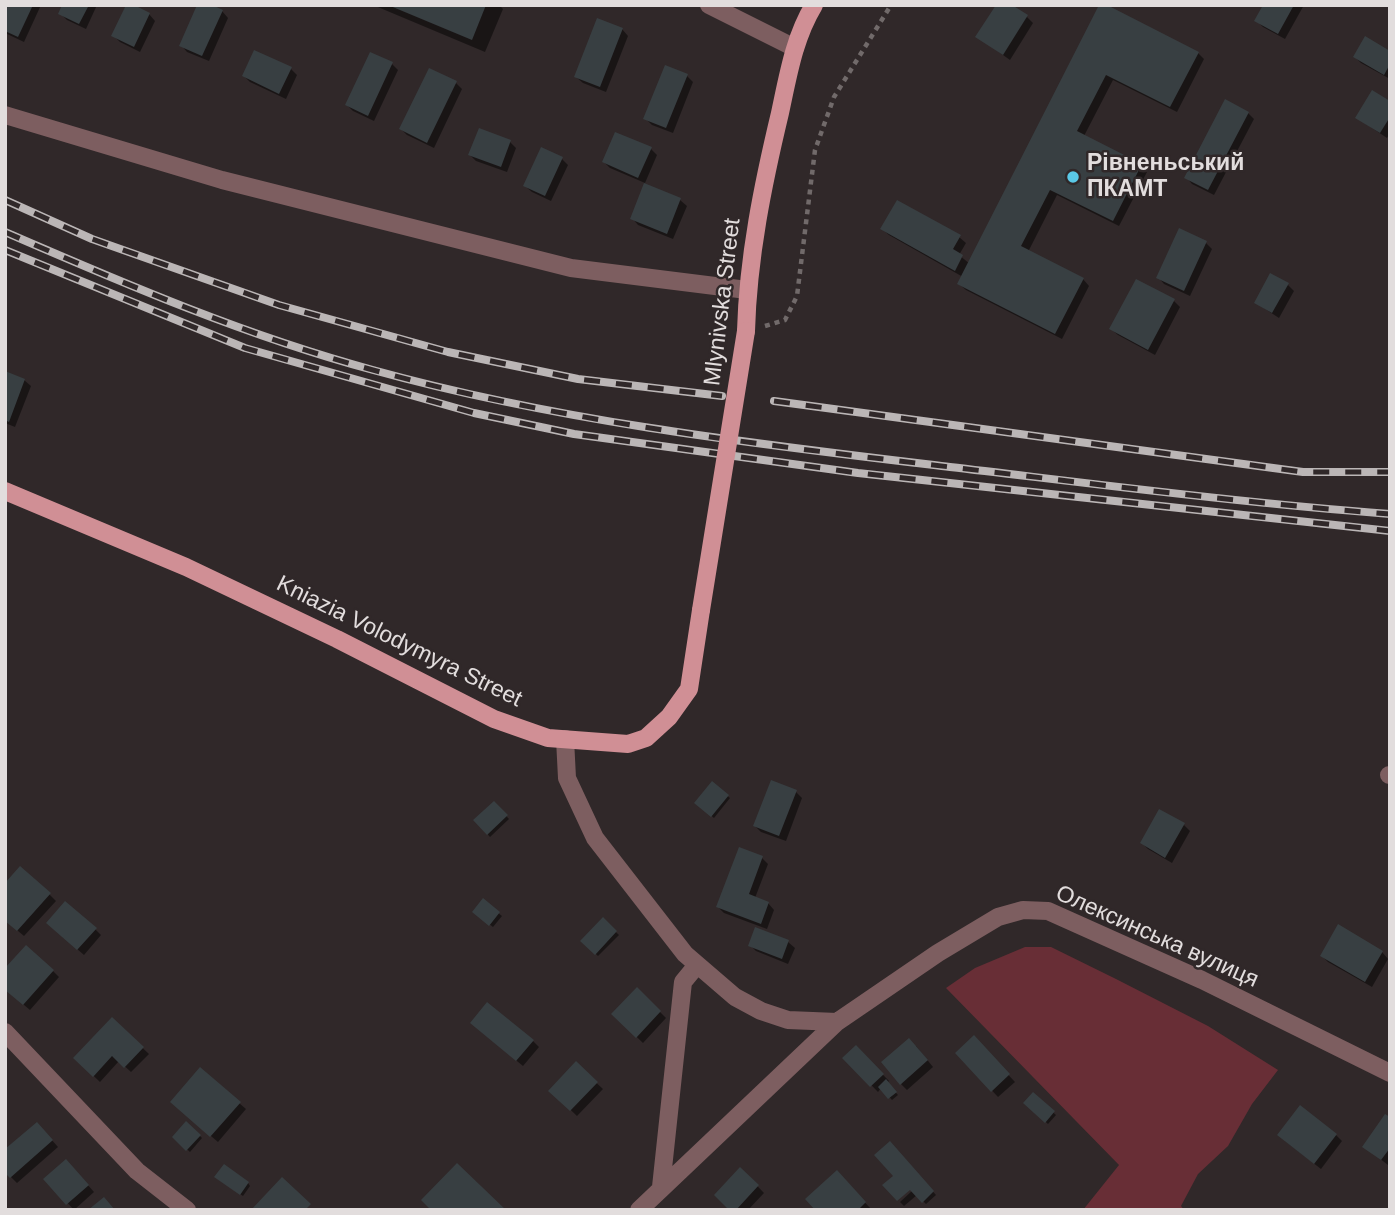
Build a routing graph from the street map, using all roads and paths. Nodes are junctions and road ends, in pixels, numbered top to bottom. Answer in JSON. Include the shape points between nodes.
{"nodes":[{"id":1,"x":709,"y":5,"type":"edge"},
{"id":2,"x":814,"y":5,"type":"edge"},
{"id":3,"x":891,"y":5,"type":"edge"},
{"id":4,"x":795,"y":47,"type":"junction"},
{"id":5,"x":5,"y":115,"type":"edge"},
{"id":6,"x":747,"y":290,"type":"junction"},
{"id":7,"x":746,"y":331,"type":"junction"},
{"id":8,"x":5,"y":491,"type":"edge"},
{"id":9,"x":701,"y":610,"type":"joint"},
{"id":10,"x":565,"y":740,"type":"junction"},
{"id":11,"x":697,"y":965,"type":"junction"},
{"id":12,"x":837,"y":1022,"type":"junction"},
{"id":13,"x":5,"y":1032,"type":"edge"},
{"id":14,"x":1390,"y":1073,"type":"edge"},
{"id":15,"x":661,"y":1187,"type":"junction"},
{"id":16,"x":187,"y":1210,"type":"edge"},
{"id":17,"x":639,"y":1210,"type":"edge"}],
"edges":[{"from":1,"to":4,"type":"street"},
{"from":2,"to":4,"type":"main road","name":"Mlynivska Street"},
{"from":3,"to":7,"type":"path","via":[[834,97],[815,150],[797,296],[785,320]]},
{"from":4,"to":6,"type":"main road","name":"Mlynivska Street","via":[[765,176]]},
{"from":5,"to":6,"type":"street","via":[[222,180],[571,268]]},
{"from":6,"to":7,"type":"main road","name":"Mlynivska Street"},
{"from":7,"to":9,"type":"main road","name":"Mlynivska Street","bridge":true},
{"from":8,"to":10,"type":"main road","name":"Kniazia Volodymyra Street","via":[[198,573],[494,719]]},
{"from":9,"to":10,"type":"main road","name":"Kniazia Volodymyra Street","via":[[689,689],[669,717],[646,738],[628,744]]},
{"from":10,"to":11,"type":"street","via":[[567,778],[595,838]]},
{"from":11,"to":12,"type":"street","via":[[735,998],[761,1011],[788,1020]]},
{"from":11,"to":15,"type":"street","via":[[682,982]]},
{"from":12,"to":14,"type":"street","name":"Олексинська вулиця","via":[[998,917],[1023,910],[1048,911],[1202,980]]},
{"from":12,"to":15,"type":"street","name":"Олексинська вулиця"},
{"from":13,"to":16,"type":"street","via":[[137,1171]]},
{"from":15,"to":17,"type":"street","name":"Олексинська вулиця"}]}
